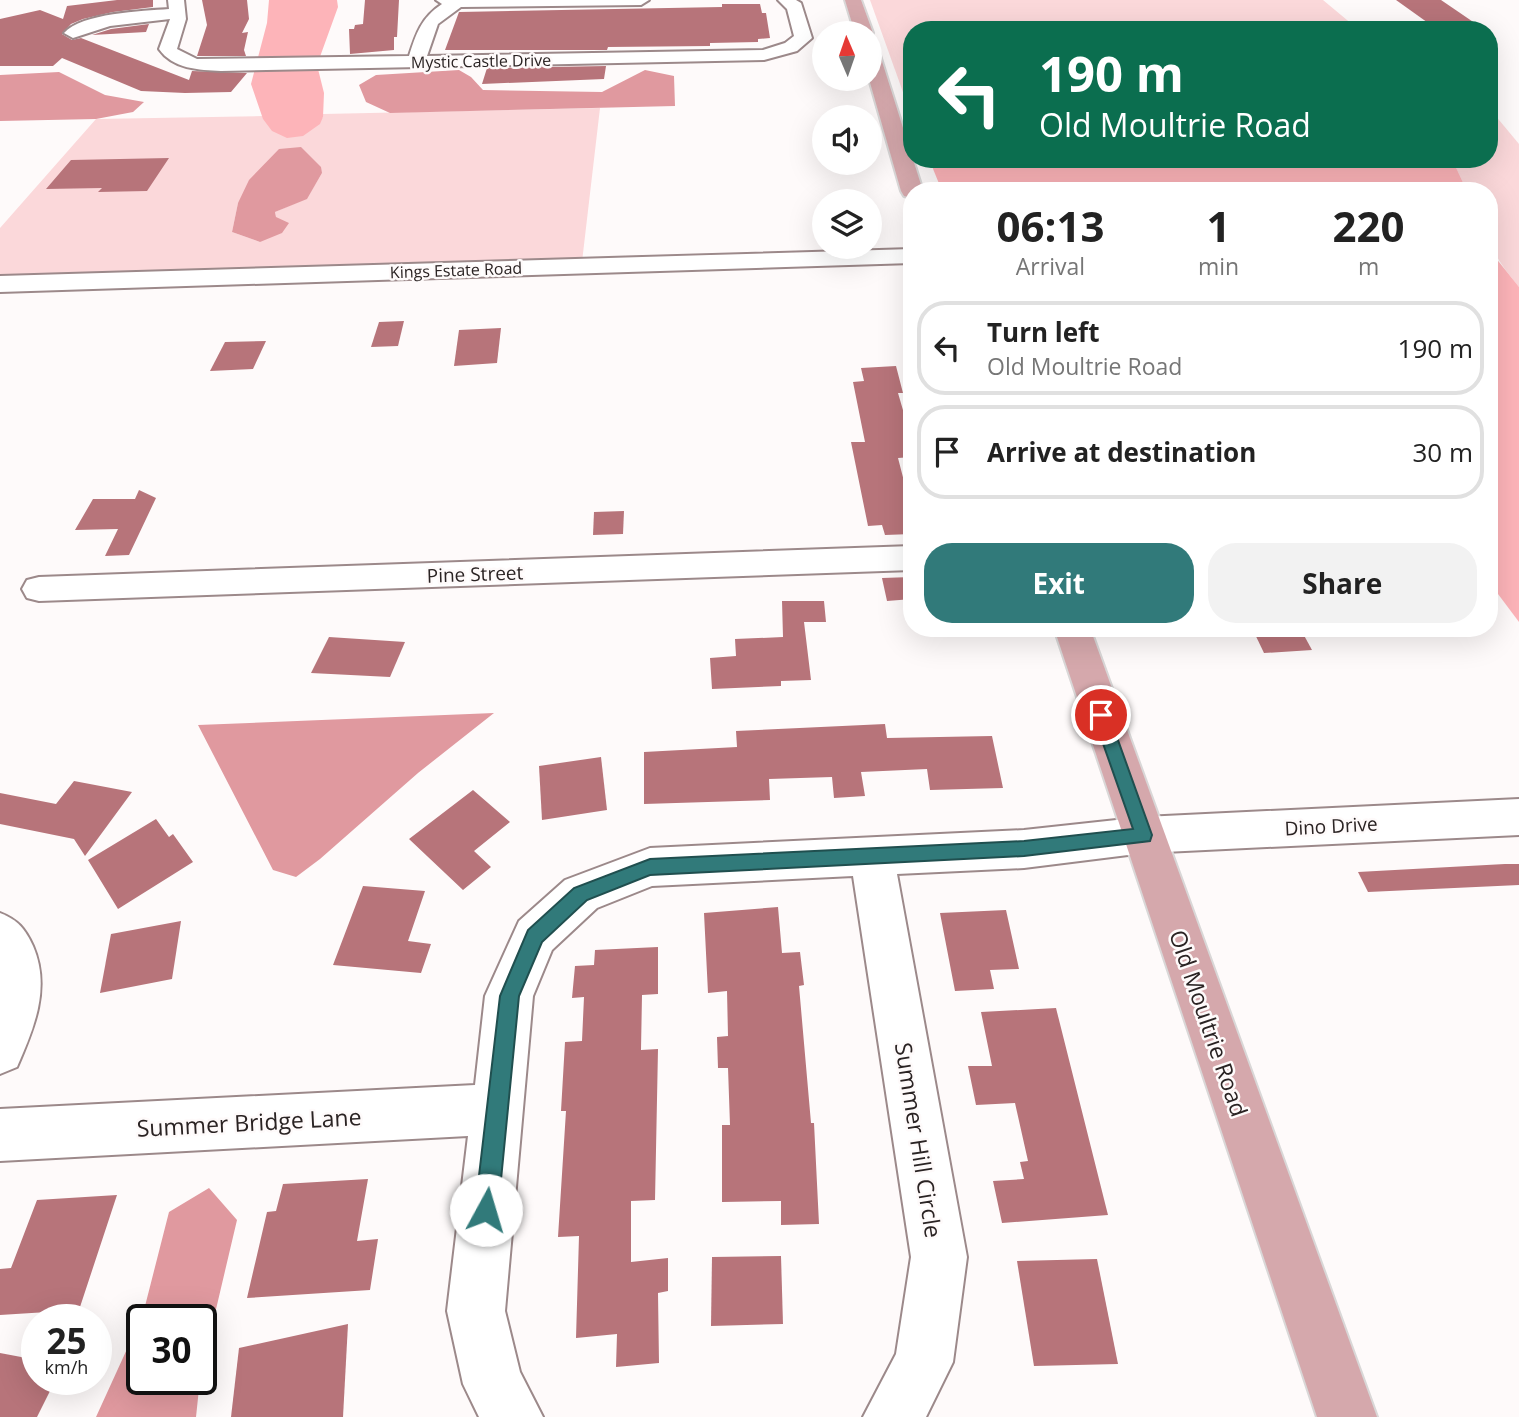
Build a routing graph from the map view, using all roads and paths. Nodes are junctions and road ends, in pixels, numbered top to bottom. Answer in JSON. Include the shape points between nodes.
{"nodes":[{"id":1,"x":641,"y":0,"type":"edge"},
{"id":2,"x":786,"y":0,"type":"edge"},
{"id":3,"x":853,"y":0,"type":"edge"},
{"id":4,"x":451,"y":1,"type":"edge"},
{"id":5,"x":177,"y":7,"type":"edge"},
{"id":6,"x":860,"y":21,"type":"edge"},
{"id":7,"x":73,"y":33,"type":"dead end"},
{"id":8,"x":416,"y":62,"type":"junction"},
{"id":9,"x":882,"y":91,"type":"edge"},
{"id":10,"x":903,"y":161,"type":"edge"},
{"id":11,"x":903,"y":256,"type":"edge"},
{"id":12,"x":0,"y":284,"type":"edge"},
{"id":13,"x":903,"y":558,"type":"edge"},
{"id":14,"x":39,"y":589,"type":"dead end"},
{"id":15,"x":1075,"y":637,"type":"edge"},
{"id":16,"x":1519,"y":817,"type":"edge"},
{"id":17,"x":1143,"y":835,"type":"junction"},
{"id":18,"x":872,"y":856,"type":"junction"},
{"id":19,"x":0,"y":934,"type":"edge"},
{"id":20,"x":0,"y":1050,"type":"edge"},
{"id":21,"x":498,"y":1109,"type":"junction"},
{"id":22,"x":0,"y":1135,"type":"edge"},
{"id":23,"x":513,"y":1417,"type":"edge"},
{"id":24,"x":893,"y":1417,"type":"edge"},
{"id":25,"x":1347,"y":1417,"type":"edge"}],
"edges":[{"from":1,"to":4,"type":"street"},
{"from":2,"to":8,"type":"street","name":"Mystic Castle Drive","via":[[795,7],[803,38],[764,55]]},
{"from":3,"to":6,"type":"main road"},
{"from":4,"to":8,"type":"street","via":[[427,23]]},
{"from":5,"to":7,"type":"street"},
{"from":5,"to":8,"type":"street","name":"Mystic Castle Drive","via":[[168,49],[193,64]]},
{"from":9,"to":10,"type":"main road"},
{"from":11,"to":12,"type":"street","name":"Kings Estate Road"},
{"from":13,"to":14,"type":"street","name":"Pine Street"},
{"from":15,"to":17,"type":"main road","name":"Old Moultrie Road"},
{"from":16,"to":17,"type":"street","name":"Dino Drive"},
{"from":17,"to":18,"type":"street","via":[[1024,849]]},
{"from":17,"to":25,"type":"main road","name":"Old Moultrie Road"},
{"from":18,"to":21,"type":"street","via":[[650,867],[581,894],[535,936],[509,996]]},
{"from":18,"to":24,"type":"street","name":"Summer Hill Circle","via":[[939,1257],[925,1362]]},
{"from":19,"to":20,"type":"street","via":[[19,967],[12,1020]]},
{"from":21,"to":22,"type":"street","name":"Summer Bridge Lane"},
{"from":21,"to":23,"type":"street","via":[[475,1311],[493,1384]]}]}
